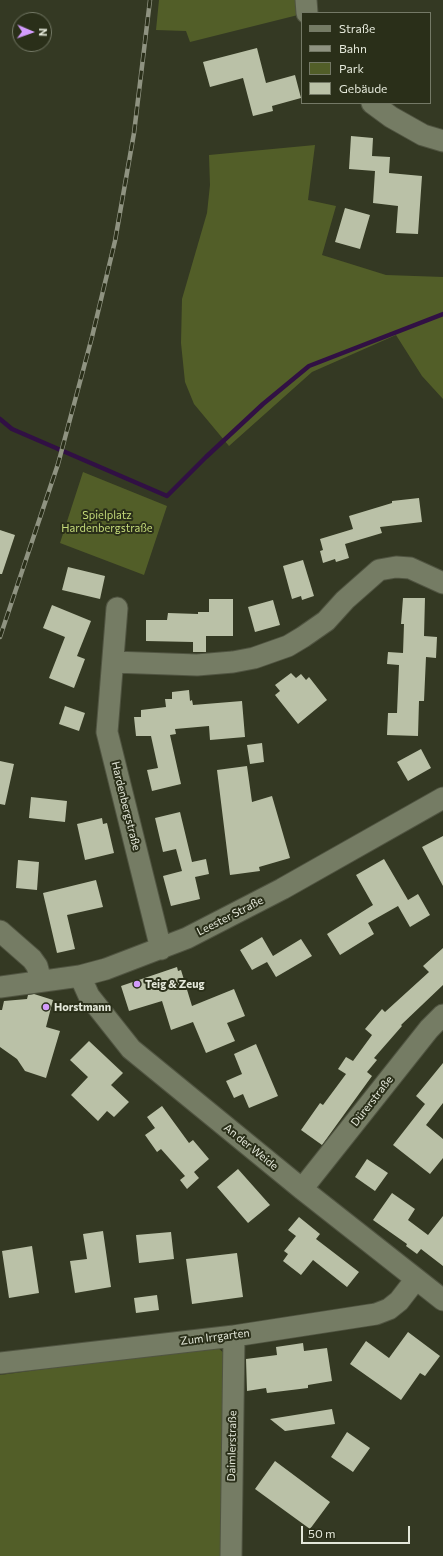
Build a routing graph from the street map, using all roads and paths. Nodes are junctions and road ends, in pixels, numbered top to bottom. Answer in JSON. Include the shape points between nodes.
{"nodes":[{"id":1,"x":306,"y":0,"type":"edge"},
{"id":2,"x":307,"y":12,"type":"edge"},
{"id":3,"x":373,"y":104,"type":"edge"},
{"id":4,"x":443,"y":141,"type":"edge"},
{"id":5,"x":443,"y":583,"type":"edge"},
{"id":6,"x":117,"y":608,"type":"dead end"},
{"id":7,"x":113,"y":662,"type":"junction"},
{"id":8,"x":443,"y":798,"type":"edge"},
{"id":9,"x":0,"y":931,"type":"edge"},
{"id":10,"x":161,"y":949,"type":"junction"},
{"id":11,"x":80,"y":976,"type":"junction"},
{"id":12,"x":41,"y":981,"type":"junction"},
{"id":13,"x":0,"y":987,"type":"edge"},
{"id":14,"x":443,"y":1015,"type":"edge"},
{"id":15,"x":302,"y":1189,"type":"junction"},
{"id":16,"x":416,"y":1279,"type":"junction"},
{"id":17,"x":443,"y":1300,"type":"edge"},
{"id":18,"x":234,"y":1336,"type":"junction"},
{"id":19,"x":0,"y":1363,"type":"edge"},
{"id":20,"x":231,"y":1556,"type":"edge"}],
"edges":[{"from":1,"to":2,"type":"street"},
{"from":3,"to":4,"type":"street","via":[[423,135]]},
{"from":5,"to":7,"type":"street","via":[[410,568],[396,566],[379,570],[326,621],[288,646],[254,658],[197,665]]},
{"from":6,"to":7,"type":"street","name":"Hardenbergstraße"},
{"from":7,"to":10,"type":"street","name":"Hardenbergstraße","via":[[107,732]]},
{"from":8,"to":10,"type":"street","name":"Leester Straße","via":[[282,889]]},
{"from":9,"to":12,"type":"street","via":[[32,959]]},
{"from":10,"to":11,"type":"street","name":"Leester Straße","via":[[106,970]]},
{"from":11,"to":12,"type":"street","name":"Leester Straße"},
{"from":11,"to":15,"type":"street","name":"An der Weide","via":[[89,996],[131,1049]]},
{"from":12,"to":13,"type":"street","name":"Leester Straße"},
{"from":14,"to":15,"type":"street","name":"Dürerstraße","via":[[429,1029]]},
{"from":15,"to":16,"type":"street","name":"An der Weide"},
{"from":16,"to":17,"type":"street","name":"An der Weide"},
{"from":16,"to":18,"type":"street","name":"Zum Irrgarten","via":[[399,1301],[389,1309],[376,1314]]},
{"from":18,"to":19,"type":"street","name":"Zum Irrgarten"},
{"from":18,"to":20,"type":"street","name":"Daimlerstraße"}]}
